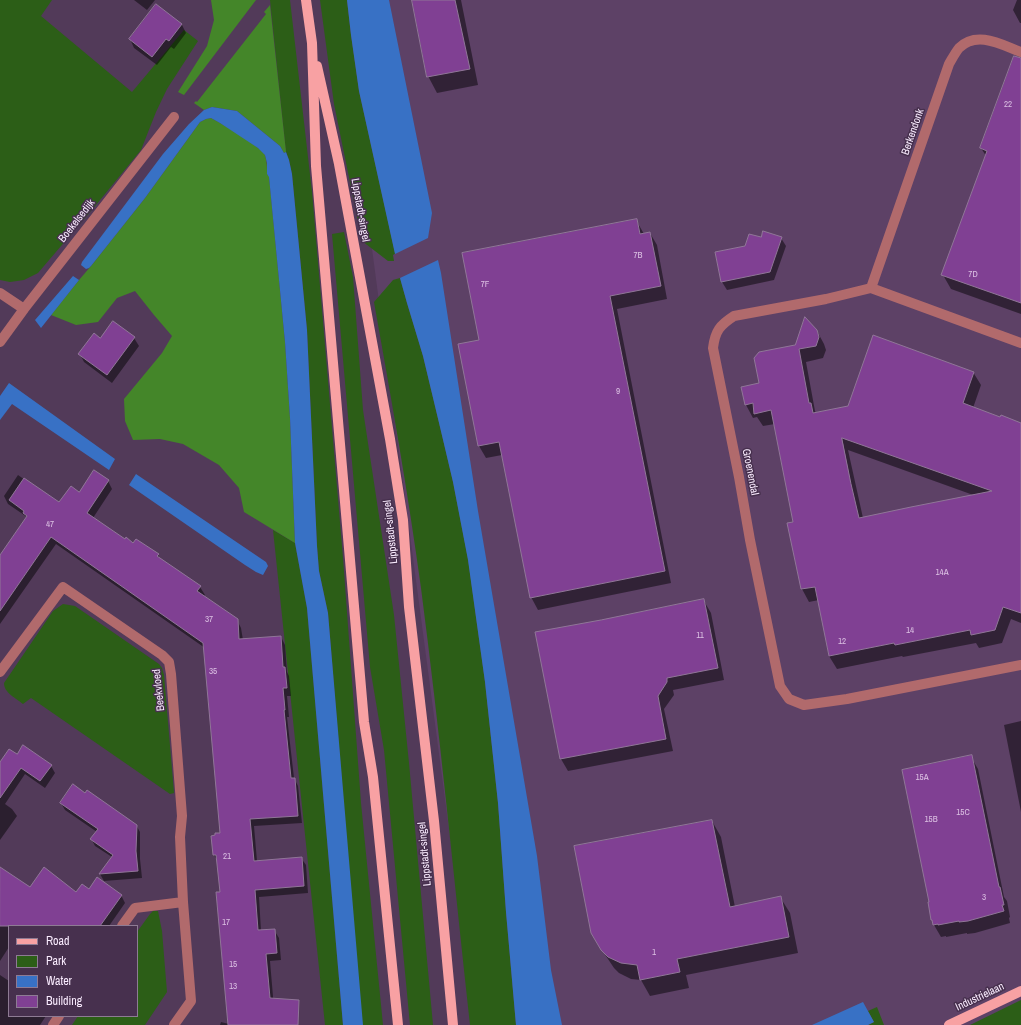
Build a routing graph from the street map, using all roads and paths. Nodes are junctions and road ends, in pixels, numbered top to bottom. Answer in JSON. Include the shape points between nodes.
{"nodes":[{"id":1,"x":306,"y":0,"type":"edge"},
{"id":2,"x":312,"y":43,"type":"junction"},
{"id":3,"x":1021,"y":52,"type":"edge"},
{"id":4,"x":174,"y":117,"type":"dead end"},
{"id":5,"x":871,"y":288,"type":"junction"},
{"id":6,"x":0,"y":293,"type":"edge"},
{"id":7,"x":24,"y":309,"type":"junction"},
{"id":8,"x":0,"y":342,"type":"edge"},
{"id":9,"x":1021,"y":343,"type":"edge"},
{"id":10,"x":1021,"y":665,"type":"edge"},
{"id":11,"x":0,"y":672,"type":"edge"},
{"id":12,"x":183,"y":902,"type":"junction"},
{"id":13,"x":123,"y":925,"type":"edge"},
{"id":14,"x":1021,"y":991,"type":"edge"},
{"id":15,"x":174,"y":1025,"type":"edge"},
{"id":16,"x":398,"y":1025,"type":"edge"},
{"id":17,"x":453,"y":1025,"type":"edge"},
{"id":18,"x":949,"y":1025,"type":"edge"}],
"edges":[{"from":1,"to":2,"type":"main road","name":"Lippstadt-singel"},
{"from":2,"to":16,"type":"main road","name":"Lippstadt-singel","via":[[316,166],[323,257],[364,722],[373,777]]},
{"from":2,"to":17,"type":"main road","name":"Lippstadt-singel","via":[[339,164],[403,520],[409,607],[434,821]]},
{"from":3,"to":5,"type":"street","name":"Berkendonk","via":[[983,38],[968,42],[959,48],[953,57]]},
{"from":4,"to":7,"type":"street","name":"Boekelsedijk"},
{"from":5,"to":9,"type":"street"},
{"from":5,"to":10,"type":"street","name":"Groenendal","via":[[734,316],[718,329],[714,338],[713,348],[780,686],[789,699],[804,705]]},
{"from":6,"to":7,"type":"street"},
{"from":7,"to":8,"type":"street","name":"Boekelsedijk"},
{"from":11,"to":12,"type":"street","name":"Beekvloed","via":[[63,587],[169,662],[182,816],[180,837]]},
{"from":12,"to":13,"type":"street","via":[[135,908]]},
{"from":12,"to":15,"type":"street","name":"Beekvloed","via":[[191,1001]]},
{"from":14,"to":18,"type":"main road","name":"Industrielaan"}]}
